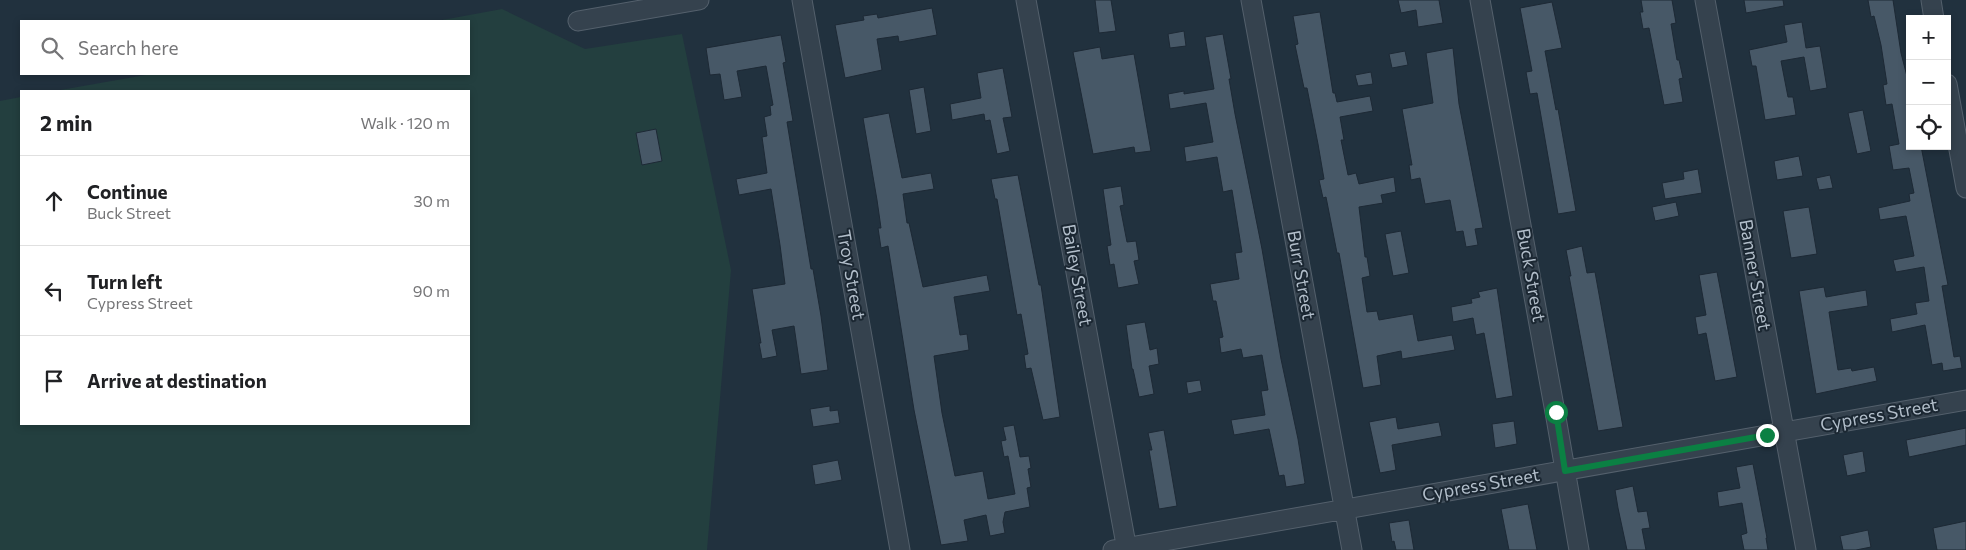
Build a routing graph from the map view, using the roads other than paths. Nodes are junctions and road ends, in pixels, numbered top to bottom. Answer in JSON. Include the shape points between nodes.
{"nodes":[{"id":1,"x":699,"y":0,"type":"edge"},
{"id":2,"x":802,"y":0,"type":"edge"},
{"id":3,"x":1026,"y":0,"type":"edge"},
{"id":4,"x":1251,"y":0,"type":"edge"},
{"id":5,"x":1480,"y":0,"type":"edge"},
{"id":6,"x":1705,"y":0,"type":"edge"},
{"id":7,"x":1931,"y":0,"type":"edge"},
{"id":8,"x":1933,"y":15,"type":"edge"},
{"id":9,"x":578,"y":21,"type":"dead end"},
{"id":10,"x":1951,"y":105,"type":"edge"},
{"id":11,"x":1966,"y":188,"type":"edge"},
{"id":12,"x":1966,"y":400,"type":"edge"},
{"id":13,"x":1784,"y":432,"type":"junction"},
{"id":14,"x":1565,"y":471,"type":"junction"},
{"id":15,"x":1345,"y":510,"type":"junction"},
{"id":16,"x":1122,"y":549,"type":"edge"},
{"id":17,"x":900,"y":550,"type":"edge"},
{"id":18,"x":1352,"y":550,"type":"edge"},
{"id":19,"x":1579,"y":550,"type":"edge"},
{"id":20,"x":1806,"y":550,"type":"edge"}],
"edges":[{"from":1,"to":9,"type":"street"},
{"from":2,"to":17,"type":"street","name":"Troy Street"},
{"from":3,"to":16,"type":"street","name":"Bailey Street"},
{"from":4,"to":15,"type":"street","name":"Burr Street"},
{"from":5,"to":14,"type":"street","name":"Buck Street"},
{"from":6,"to":13,"type":"street","name":"Banner Street"},
{"from":7,"to":8,"type":"street"},
{"from":10,"to":11,"type":"street"},
{"from":12,"to":13,"type":"street","name":"Cypress Street"},
{"from":13,"to":14,"type":"street","name":"Cypress Street"},
{"from":13,"to":20,"type":"street","name":"Banner Street"},
{"from":14,"to":15,"type":"street","name":"Cypress Street"},
{"from":14,"to":19,"type":"street","name":"Buck Street"},
{"from":15,"to":16,"type":"street","name":"Cypress Street"},
{"from":15,"to":18,"type":"street","name":"Burr Street"}]}
